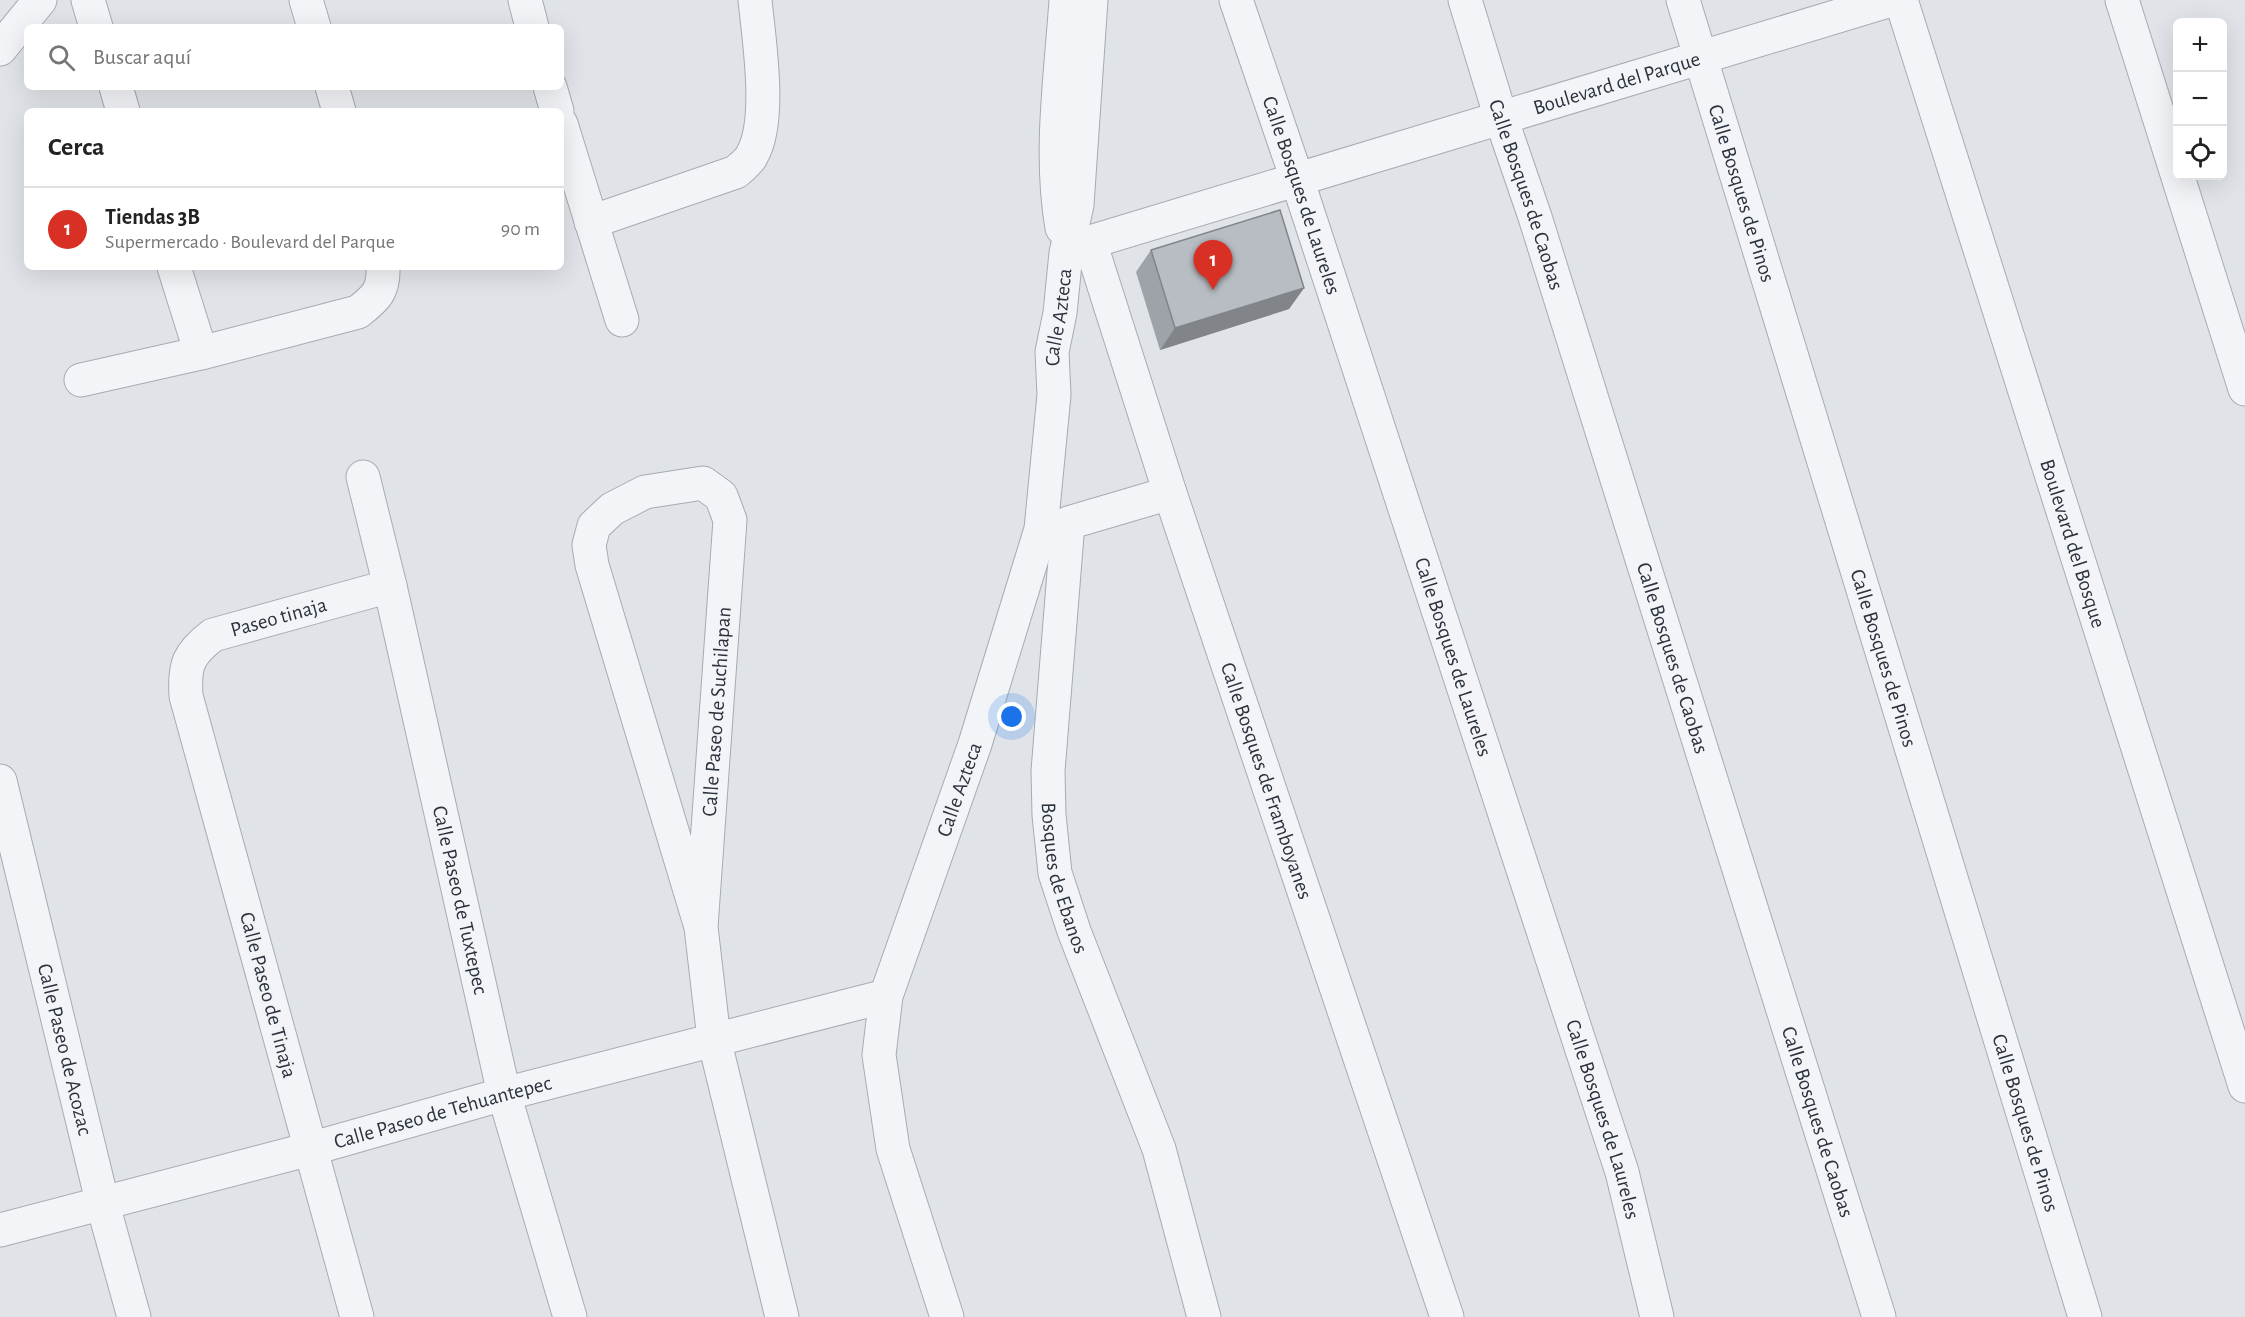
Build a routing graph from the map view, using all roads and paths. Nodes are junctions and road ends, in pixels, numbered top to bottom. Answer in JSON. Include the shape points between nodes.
{"nodes":[{"id":1,"x":40,"y":0,"type":"edge"},
{"id":2,"x":88,"y":0,"type":"edge"},
{"id":3,"x":306,"y":0,"type":"edge"},
{"id":4,"x":525,"y":0,"type":"edge"},
{"id":5,"x":755,"y":0,"type":"edge"},
{"id":6,"x":1066,"y":0,"type":"edge"},
{"id":7,"x":1091,"y":0,"type":"edge"},
{"id":8,"x":1236,"y":0,"type":"edge"},
{"id":9,"x":1465,"y":0,"type":"edge"},
{"id":10,"x":1683,"y":0,"type":"edge"},
{"id":11,"x":1891,"y":0,"type":"edge"},
{"id":12,"x":1901,"y":0,"type":"edge"},
{"id":13,"x":2122,"y":0,"type":"edge"},
{"id":14,"x":95,"y":24,"type":"edge"},
{"id":15,"x":313,"y":24,"type":"edge"},
{"id":16,"x":531,"y":24,"type":"edge"},
{"id":17,"x":0,"y":49,"type":"edge"},
{"id":18,"x":1701,"y":57,"type":"junction"},
{"id":19,"x":117,"y":90,"type":"edge"},
{"id":20,"x":333,"y":90,"type":"edge"},
{"id":21,"x":551,"y":90,"type":"edge"},
{"id":22,"x":122,"y":108,"type":"edge"},
{"id":23,"x":338,"y":108,"type":"edge"},
{"id":24,"x":556,"y":108,"type":"edge"},
{"id":25,"x":1501,"y":118,"type":"junction"},
{"id":26,"x":564,"y":134,"type":"edge"},
{"id":27,"x":1298,"y":179,"type":"junction"},
{"id":28,"x":591,"y":222,"type":"junction"},
{"id":29,"x":1078,"y":248,"type":"junction"},
{"id":30,"x":175,"y":270,"type":"edge"},
{"id":31,"x":383,"y":270,"type":"edge"},
{"id":32,"x":622,"y":320,"type":"dead end"},
{"id":33,"x":201,"y":353,"type":"junction"},
{"id":34,"x":81,"y":380,"type":"dead end"},
{"id":35,"x":2245,"y":389,"type":"edge"},
{"id":36,"x":363,"y":477,"type":"dead end"},
{"id":37,"x":1170,"y":493,"type":"junction"},
{"id":38,"x":1054,"y":526,"type":"junction"},
{"id":39,"x":390,"y":586,"type":"junction"},
{"id":40,"x":185,"y":672,"type":"joint"},
{"id":41,"x":0,"y":781,"type":"edge"},
{"id":42,"x":701,"y":927,"type":"junction"},
{"id":43,"x":886,"y":996,"type":"junction"},
{"id":44,"x":714,"y":1039,"type":"junction"},
{"id":45,"x":2245,"y":1086,"type":"edge"},
{"id":46,"x":504,"y":1094,"type":"junction"},
{"id":47,"x":310,"y":1149,"type":"junction"},
{"id":48,"x":103,"y":1205,"type":"junction"},
{"id":49,"x":0,"y":1230,"type":"edge"},
{"id":50,"x":134,"y":1317,"type":"edge"},
{"id":51,"x":357,"y":1317,"type":"edge"},
{"id":52,"x":570,"y":1317,"type":"edge"},
{"id":53,"x":782,"y":1317,"type":"edge"},
{"id":54,"x":947,"y":1317,"type":"edge"},
{"id":55,"x":1204,"y":1317,"type":"edge"},
{"id":56,"x":1447,"y":1317,"type":"edge"},
{"id":57,"x":1657,"y":1317,"type":"edge"},
{"id":58,"x":1879,"y":1317,"type":"edge"},
{"id":59,"x":2085,"y":1317,"type":"edge"}],
"edges":[{"from":1,"to":17,"type":"street"},
{"from":2,"to":14,"type":"street"},
{"from":3,"to":15,"type":"street"},
{"from":4,"to":16,"type":"street"},
{"from":5,"to":28,"type":"street","via":[[762,100],[759,139],[751,157],[736,171]]},
{"from":6,"to":29,"type":"street","name":"Calle Azteca","via":[[1056,198]]},
{"from":7,"to":29,"type":"street","name":"Calle Azteca","via":[[1077,205]]},
{"from":8,"to":27,"type":"street","name":"Calle Bosques de Laureles"},
{"from":9,"to":25,"type":"street","name":"Calle Bosques de Caobas"},
{"from":10,"to":18,"type":"street","name":"Calle Bosques de Pinos"},
{"from":11,"to":18,"type":"street","name":"Boulevard del Parque"},
{"from":12,"to":45,"type":"street","name":"Boulevard del Bosque"},
{"from":13,"to":35,"type":"street"},
{"from":18,"to":25,"type":"street","name":"Boulevard del Parque"},
{"from":18,"to":59,"type":"street","name":"Calle Bosques de Pinos"},
{"from":19,"to":22,"type":"street"},
{"from":20,"to":23,"type":"street"},
{"from":21,"to":24,"type":"street"},
{"from":25,"to":27,"type":"street","name":"Boulevard del Parque"},
{"from":25,"to":58,"type":"street","name":"Calle Bosques de Caobas","via":[[1539,228]]},
{"from":26,"to":28,"type":"street"},
{"from":27,"to":29,"type":"street","name":"Boulevard del Parque"},
{"from":27,"to":57,"type":"street","name":"Calle Bosques de Laureles","via":[[1622,1172]]},
{"from":28,"to":32,"type":"street"},
{"from":29,"to":37,"type":"street","name":"Calle Bosques de Framboyanes"},
{"from":29,"to":38,"type":"street","name":"Calle Azteca","via":[[1052,352]]},
{"from":30,"to":33,"type":"street"},
{"from":31,"to":33,"type":"street","via":[[377,296],[358,312]]},
{"from":33,"to":34,"type":"street"},
{"from":36,"to":39,"type":"street","name":"Calle Paseo de Tuxtepec"},
{"from":37,"to":38,"type":"street"},
{"from":37,"to":56,"type":"street","name":"Calle Bosques de Framboyanes"},
{"from":38,"to":43,"type":"street","name":"Calle Azteca"},
{"from":38,"to":55,"type":"street","name":"Bosques de Ebanos","via":[[1048,771],[1055,873],[1159,1149]]},
{"from":39,"to":40,"type":"street","name":"Paseo tinaja","via":[[213,635],[194,650]]},
{"from":39,"to":46,"type":"street","name":"Calle Paseo de Tuxtepec"},
{"from":40,"to":47,"type":"street","name":"Calle Paseo de Tinaja","via":[[186,696]]},
{"from":41,"to":48,"type":"street","name":"Calle Paseo de Acozac"},
{"from":42,"to":42,"type":"street","name":"Calle Paseo de Suchilapan","via":[[589,545],[594,526],[612,509],[645,492],[703,483],[722,496],[730,520]]},
{"from":42,"to":44,"type":"street"},
{"from":43,"to":44,"type":"street","name":"Calle Paseo de Tehuantepec"},
{"from":43,"to":54,"type":"street","name":"Calle Azteca","via":[[879,1055],[893,1149]]},
{"from":44,"to":46,"type":"street","name":"Calle Paseo de Tehuantepec"},
{"from":44,"to":53,"type":"street"},
{"from":46,"to":47,"type":"street","name":"Calle Paseo de Tehuantepec"},
{"from":46,"to":52,"type":"street","name":"Calle Paseo de Tuxtepec"},
{"from":47,"to":48,"type":"street","name":"Calle Paseo de Tehuantepec"},
{"from":47,"to":51,"type":"street","name":"Calle Paseo de Tinaja"},
{"from":48,"to":49,"type":"street","name":"Calle Paseo de Tehuantepec"},
{"from":48,"to":50,"type":"street","name":"Calle Paseo de Acozac"}]}
